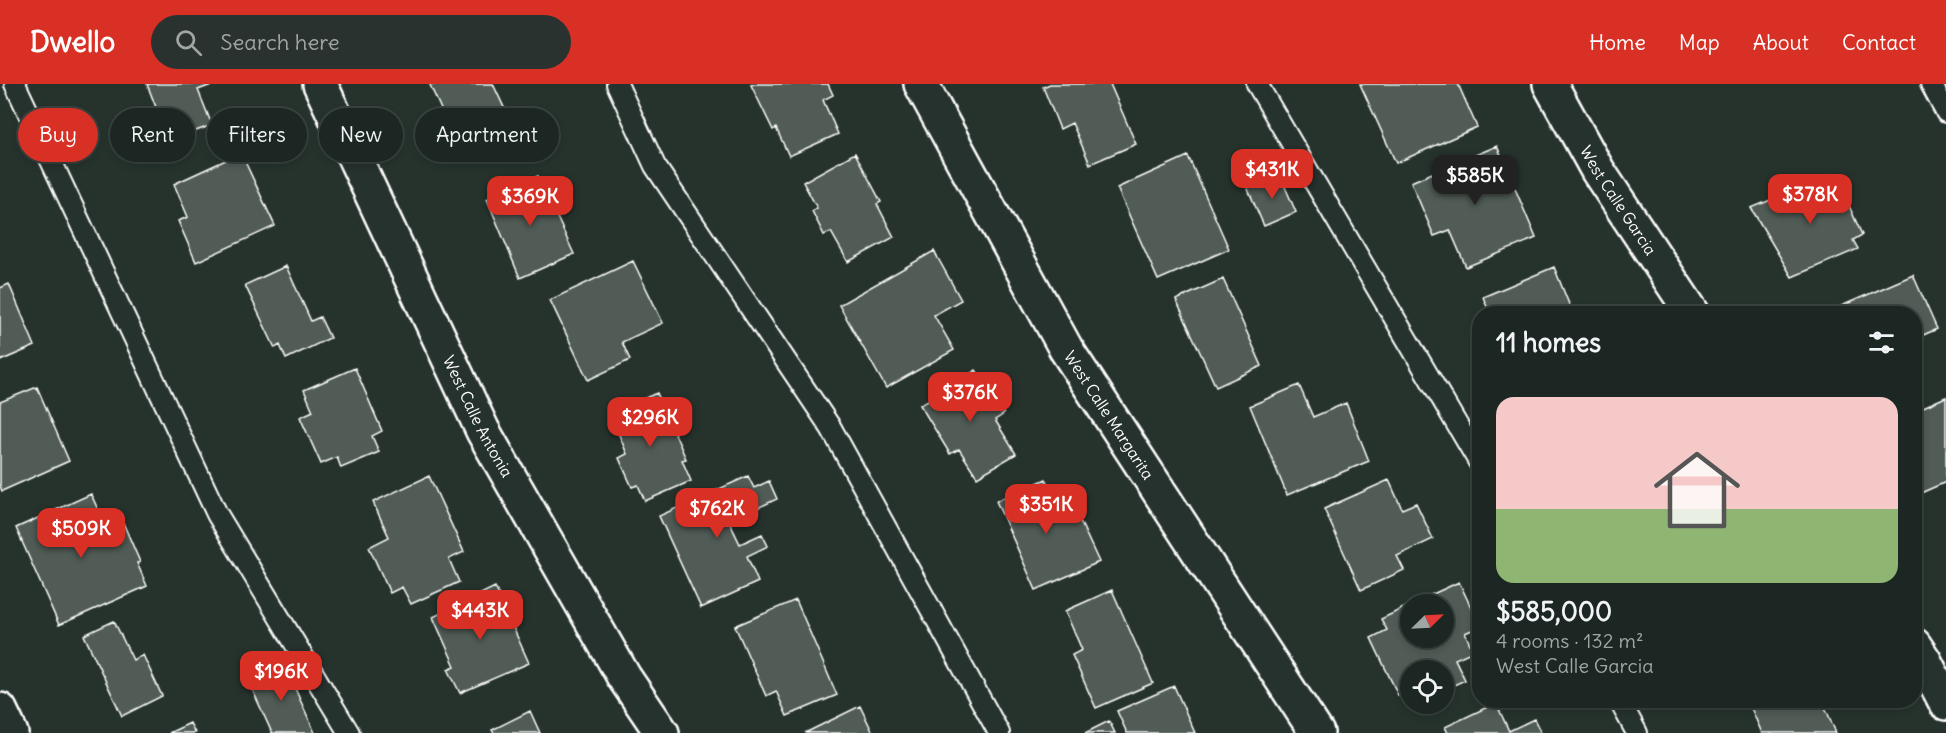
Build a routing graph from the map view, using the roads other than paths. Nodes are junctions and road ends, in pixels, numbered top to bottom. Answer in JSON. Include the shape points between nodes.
{"nodes":[{"id":1,"x":15,"y":84,"type":"edge"},
{"id":2,"x":320,"y":84,"type":"edge"},
{"id":3,"x":617,"y":84,"type":"edge"},
{"id":4,"x":921,"y":84,"type":"edge"},
{"id":5,"x":1257,"y":84,"type":"edge"},
{"id":6,"x":1550,"y":84,"type":"edge"},
{"id":7,"x":1931,"y":84,"type":"edge"},
{"id":8,"x":1946,"y":112,"type":"edge"},
{"id":9,"x":1688,"y":306,"type":"edge"},
{"id":10,"x":1472,"y":450,"type":"edge"},
{"id":11,"x":1922,"y":657,"type":"edge"},
{"id":12,"x":1946,"y":703,"type":"edge"},
{"id":13,"x":1623,"y":708,"type":"edge"},
{"id":14,"x":0,"y":710,"type":"edge"},
{"id":15,"x":11,"y":733,"type":"edge"},
{"id":16,"x":349,"y":733,"type":"edge"},
{"id":17,"x":662,"y":733,"type":"edge"},
{"id":18,"x":999,"y":733,"type":"edge"},
{"id":19,"x":1317,"y":733,"type":"edge"},
{"id":20,"x":1637,"y":733,"type":"edge"}],
"edges":[{"from":1,"to":16,"type":"lane","via":[[217,514]]},
{"from":2,"to":17,"type":"street","name":"West Calle Antonia","via":[[483,431],[624,677]]},
{"from":3,"to":18,"type":"lane","via":[[655,166],[831,428]]},
{"from":4,"to":19,"type":"street","name":"West Calle Margarita","via":[[1066,350]]},
{"from":5,"to":10,"type":"lane"},
{"from":6,"to":9,"type":"street","name":"West Calle Garcia","via":[[1598,171]]},
{"from":7,"to":8,"type":"lane"},
{"from":11,"to":12,"type":"street"},
{"from":13,"to":20,"type":"lane"},
{"from":14,"to":15,"type":"street"}]}
